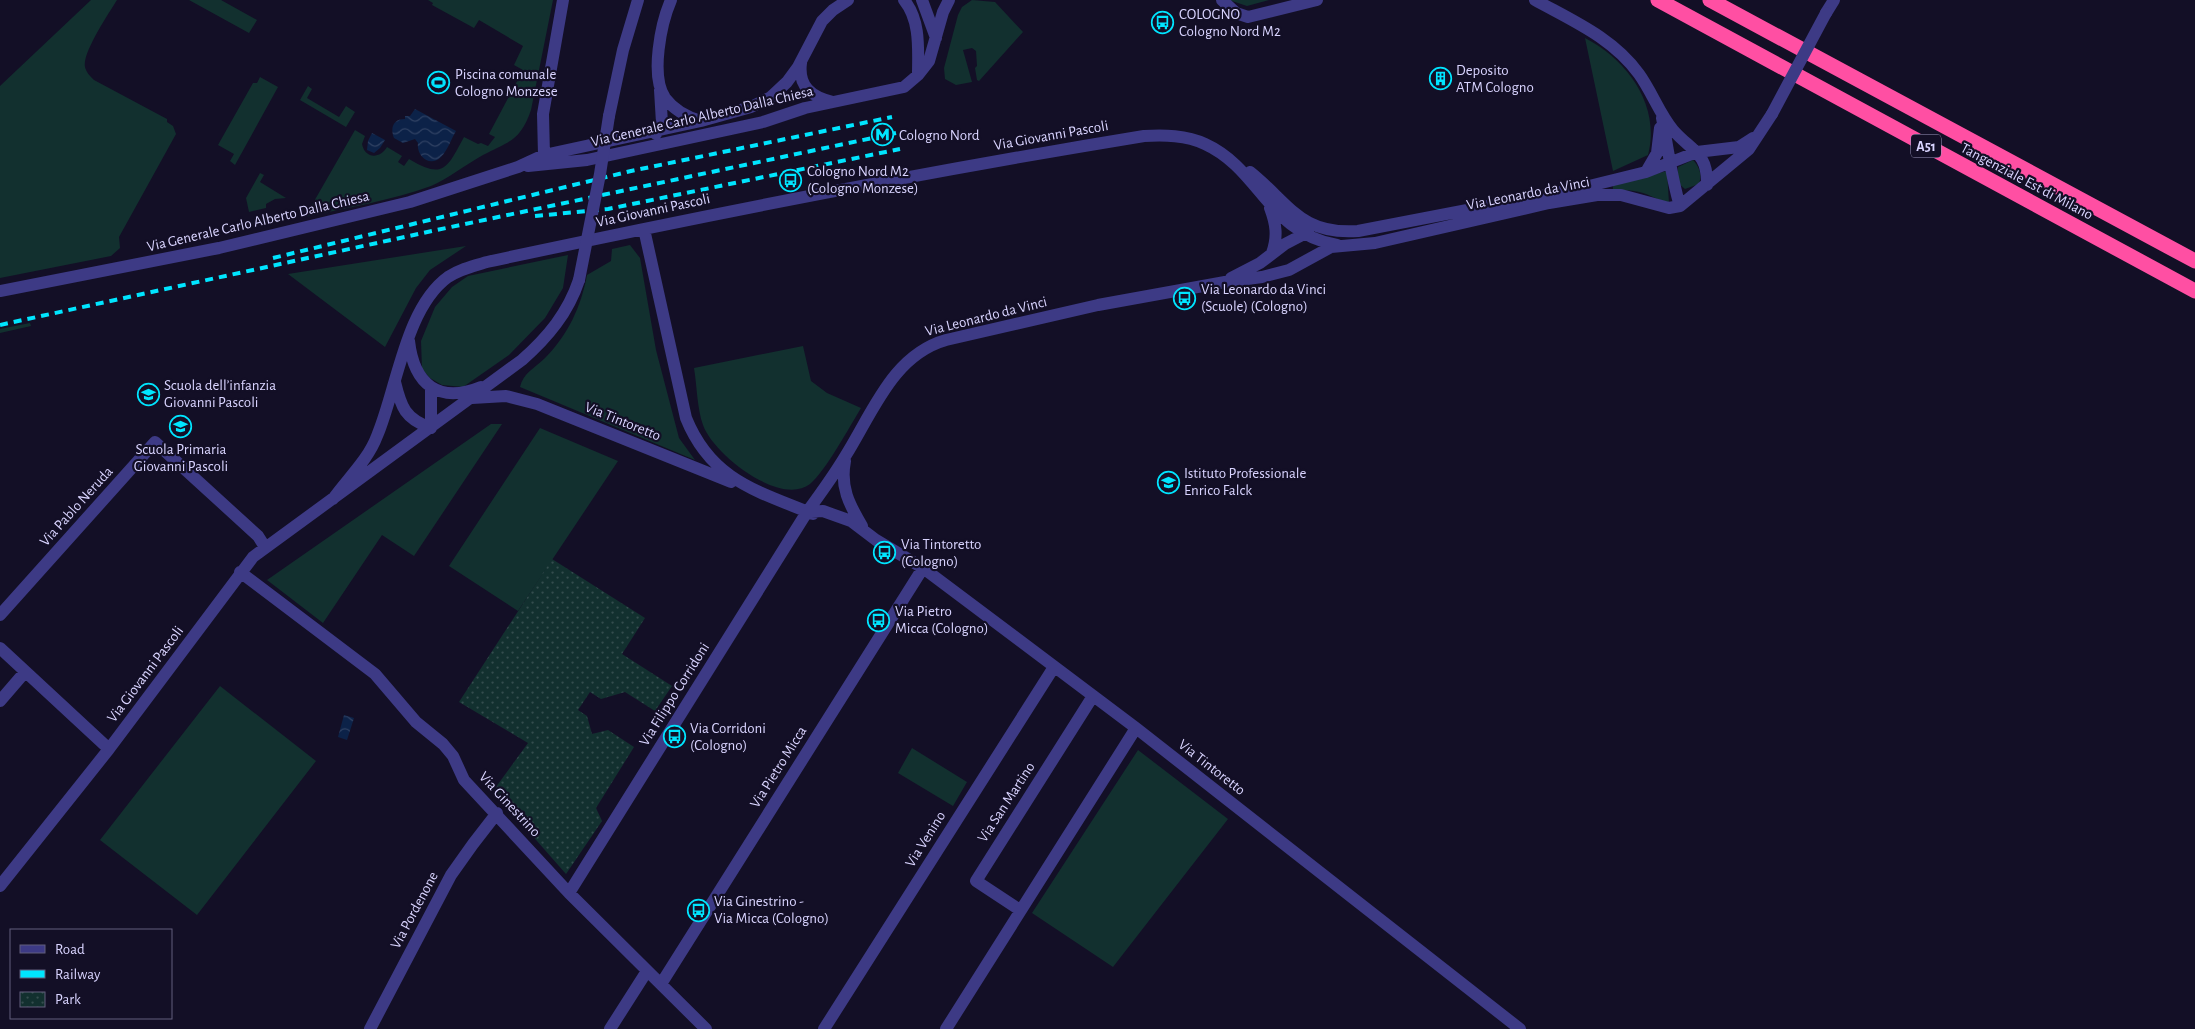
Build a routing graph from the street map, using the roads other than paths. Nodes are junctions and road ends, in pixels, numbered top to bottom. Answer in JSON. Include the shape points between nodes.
{"nodes":[{"id":1,"x":563,"y":0,"type":"edge"},
{"id":2,"x":638,"y":0,"type":"edge"},
{"id":3,"x":671,"y":0,"type":"edge"},
{"id":4,"x":848,"y":0,"type":"edge"},
{"id":5,"x":904,"y":0,"type":"edge"},
{"id":6,"x":922,"y":0,"type":"edge"},
{"id":7,"x":949,"y":0,"type":"edge"},
{"id":8,"x":1222,"y":0,"type":"edge"},
{"id":9,"x":1282,"y":0,"type":"edge"},
{"id":10,"x":1317,"y":0,"type":"edge"},
{"id":11,"x":1534,"y":0,"type":"edge"},
{"id":12,"x":1658,"y":0,"type":"edge"},
{"id":13,"x":1712,"y":0,"type":"edge"},
{"id":14,"x":1834,"y":0,"type":"edge"},
{"id":15,"x":1248,"y":17,"type":"junction"},
{"id":16,"x":936,"y":38,"type":"junction"},
{"id":17,"x":801,"y":63,"type":"junction"},
{"id":18,"x":918,"y":75,"type":"junction"},
{"id":19,"x":660,"y":87,"type":"junction"},
{"id":20,"x":833,"y":102,"type":"junction"},
{"id":21,"x":1660,"y":111,"type":"junction"},
{"id":22,"x":701,"y":121,"type":"junction"},
{"id":23,"x":660,"y":128,"type":"junction"},
{"id":24,"x":1763,"y":130,"type":"junction"},
{"id":25,"x":1205,"y":144,"type":"junction"},
{"id":26,"x":646,"y":148,"type":"junction"},
{"id":27,"x":1697,"y":152,"type":"junction"},
{"id":28,"x":549,"y":159,"type":"junction"},
{"id":29,"x":1672,"y":163,"type":"junction"},
{"id":30,"x":1646,"y":172,"type":"junction"},
{"id":31,"x":1706,"y":185,"type":"junction"},
{"id":32,"x":1268,"y":203,"type":"junction"},
{"id":33,"x":1680,"y":206,"type":"junction"},
{"id":34,"x":1300,"y":217,"type":"junction"},
{"id":35,"x":644,"y":229,"type":"junction"},
{"id":36,"x":1323,"y":230,"type":"junction"},
{"id":37,"x":1307,"y":234,"type":"junction"},
{"id":38,"x":1340,"y":246,"type":"junction"},
{"id":39,"x":1272,"y":253,"type":"junction"},
{"id":40,"x":2195,"y":261,"type":"edge"},
{"id":41,"x":1304,"y":262,"type":"junction"},
{"id":42,"x":1225,"y":282,"type":"junction"},
{"id":43,"x":2195,"y":291,"type":"edge"},
{"id":44,"x":0,"y":292,"type":"edge"},
{"id":45,"x":409,"y":338,"type":"junction"},
{"id":46,"x":395,"y":381,"type":"junction"},
{"id":47,"x":494,"y":381,"type":"junction"},
{"id":48,"x":431,"y":388,"type":"junction"},
{"id":49,"x":472,"y":398,"type":"junction"},
{"id":50,"x":431,"y":428,"type":"junction"},
{"id":51,"x":846,"y":457,"type":"junction"},
{"id":52,"x":757,"y":493,"type":"junction"},
{"id":53,"x":333,"y":499,"type":"junction"},
{"id":54,"x":807,"y":512,"type":"junction"},
{"id":55,"x":871,"y":536,"type":"junction"},
{"id":56,"x":265,"y":547,"type":"junction"},
{"id":57,"x":923,"y":568,"type":"junction"},
{"id":58,"x":240,"y":572,"type":"junction"},
{"id":59,"x":0,"y":615,"type":"edge"},
{"id":60,"x":0,"y":648,"type":"edge"},
{"id":61,"x":1054,"y":667,"type":"junction"},
{"id":62,"x":25,"y":672,"type":"junction"},
{"id":63,"x":1093,"y":696,"type":"junction"},
{"id":64,"x":0,"y":701,"type":"edge"},
{"id":65,"x":1136,"y":728,"type":"junction"},
{"id":66,"x":109,"y":749,"type":"junction"},
{"id":67,"x":497,"y":813,"type":"junction"},
{"id":68,"x":0,"y":886,"type":"edge"},
{"id":69,"x":569,"y":893,"type":"junction"},
{"id":70,"x":1020,"y":910,"type":"junction"},
{"id":71,"x":647,"y":971,"type":"junction"},
{"id":72,"x":661,"y":984,"type":"junction"},
{"id":73,"x":370,"y":1029,"type":"edge"},
{"id":74,"x":610,"y":1029,"type":"edge"},
{"id":75,"x":706,"y":1029,"type":"edge"},
{"id":76,"x":824,"y":1029,"type":"edge"},
{"id":77,"x":946,"y":1029,"type":"edge"},
{"id":78,"x":1520,"y":1029,"type":"edge"}],
"edges":[{"from":1,"to":28,"type":"street","via":[[543,114]]},
{"from":2,"to":47,"type":"street","name":"Via Giovanni Pascoli","bridge":true,"via":[[609,116],[579,280],[566,310],[549,333],[522,360]]},
{"from":3,"to":19,"type":"street","via":[[661,36]]},
{"from":4,"to":17,"type":"street","name":"Via Generale Carlo Alberto Dalla Chiesa","via":[[822,21]]},
{"from":5,"to":18,"type":"street","via":[[913,14],[918,38]]},
{"from":6,"to":16,"type":"street"},
{"from":7,"to":16,"type":"street","name":"Via Generale Carlo Alberto Dalla Chiesa"},
{"from":8,"to":15,"type":"street","via":[[1236,13]]},
{"from":9,"to":15,"type":"street"},
{"from":10,"to":15,"type":"street"},
{"from":11,"to":21,"type":"street","via":[[1592,31],[1617,49],[1638,73]]},
{"from":12,"to":43,"type":"highway","name":"Tangenziale Est di Milano","number":"A51"},
{"from":13,"to":40,"type":"highway","name":"Tangenziale Est di Milano","number":"A51"},
{"from":14,"to":24,"type":"street","name":"Via Leonardo da Vinci","bridge":true},
{"from":16,"to":18,"type":"street","name":"Via Generale Carlo Alberto Dalla Chiesa","via":[[930,58]]},
{"from":17,"to":20,"type":"street","name":"Via Generale Carlo Alberto Dalla Chiesa","via":[[801,79],[808,91]]},
{"from":17,"to":22,"type":"street","name":"Via Generale Carlo Alberto Dalla Chiesa","via":[[787,82],[764,102]]},
{"from":18,"to":20,"type":"street","name":"Via Generale Carlo Alberto Dalla Chiesa","via":[[898,89]]},
{"from":19,"to":22,"type":"street","via":[[677,110]]},
{"from":19,"to":23,"type":"street"},
{"from":20,"to":26,"type":"street","name":"Via Generale Carlo Alberto Dalla Chiesa","via":[[763,122]]},
{"from":21,"to":27,"type":"street","via":[[1672,129]]},
{"from":21,"to":29,"type":"street"},
{"from":21,"to":30,"type":"street","via":[[1657,153]]},
{"from":22,"to":23,"type":"street","name":"Via Generale Carlo Alberto Dalla Chiesa"},
{"from":23,"to":26,"type":"street"},
{"from":23,"to":28,"type":"street","name":"Via Generale Carlo Alberto Dalla Chiesa"},
{"from":24,"to":27,"type":"street","name":"Via Leonardo da Vinci","via":[[1739,147]]},
{"from":24,"to":31,"type":"street","name":"Via Leonardo da Vinci","via":[[1749,149]]},
{"from":25,"to":32,"type":"street","name":"Via Giovanni Pascoli","via":[[1231,161]]},
{"from":25,"to":34,"type":"street","name":"Via Leonardo da Vinci","via":[[1232,157]]},
{"from":25,"to":35,"type":"street","name":"Via Giovanni Pascoli","via":[[1184,137],[1144,136],[913,175]]},
{"from":26,"to":28,"type":"street","name":"Via Generale Carlo Alberto Dalla Chiesa","via":[[587,160]]},
{"from":27,"to":29,"type":"street","name":"Via Leonardo da Vinci"},
{"from":27,"to":31,"type":"street","via":[[1707,170]]},
{"from":28,"to":44,"type":"street","name":"Via Generale Carlo Alberto Dalla Chiesa","via":[[410,202],[274,236]]},
{"from":29,"to":30,"type":"street","name":"Via Leonardo da Vinci"},
{"from":29,"to":33,"type":"street"},
{"from":30,"to":36,"type":"street","name":"Via Leonardo da Vinci","via":[[1571,190],[1358,231]]},
{"from":31,"to":33,"type":"street","name":"Via Leonardo da Vinci"},
{"from":32,"to":37,"type":"street","name":"Via Giovanni Pascoli","via":[[1289,224]]},
{"from":32,"to":39,"type":"street","via":[[1277,230]]},
{"from":33,"to":38,"type":"street","name":"Via Leonardo da Vinci","via":[[1669,208],[1622,196],[1597,195],[1375,243]]},
{"from":34,"to":36,"type":"street","name":"Via Leonardo da Vinci"},
{"from":34,"to":37,"type":"street","name":"Via Leonardo da Vinci"},
{"from":35,"to":45,"type":"street","name":"Via Giovanni Pascoli","via":[[458,271],[439,284],[425,302]]},
{"from":35,"to":52,"type":"street","name":"Via Tintoretto","via":[[686,418],[715,464]]},
{"from":36,"to":37,"type":"street","name":"Via Leonardo da Vinci"},
{"from":37,"to":38,"type":"street","name":"Via Giovanni Pascoli"},
{"from":37,"to":39,"type":"street","name":"Via Leonardo da Vinci"},
{"from":37,"to":41,"type":"street","via":[[1310,250]]},
{"from":38,"to":41,"type":"street","name":"Via Leonardo da Vinci"},
{"from":39,"to":42,"type":"street","name":"Via Leonardo da Vinci"},
{"from":41,"to":42,"type":"street","name":"Via Leonardo da Vinci","via":[[1262,277]]},
{"from":42,"to":51,"type":"street","name":"Via Leonardo da Vinci","via":[[1098,305],[932,344],[910,358],[895,374]]},
{"from":45,"to":46,"type":"street","name":"Via Giovanni Pascoli"},
{"from":45,"to":48,"type":"street","via":[[415,368]]},
{"from":46,"to":50,"type":"street","via":[[406,414]]},
{"from":46,"to":53,"type":"street","name":"Via Giovanni Pascoli","via":[[377,436],[365,460]]},
{"from":47,"to":48,"type":"street","via":[[456,394]]},
{"from":47,"to":49,"type":"street","name":"Via Giovanni Pascoli"},
{"from":48,"to":50,"type":"street"},
{"from":49,"to":50,"type":"street","name":"Via Giovanni Pascoli"},
{"from":49,"to":52,"type":"street","name":"Via Tintoretto","via":[[506,396],[538,404]]},
{"from":50,"to":53,"type":"street","name":"Via Giovanni Pascoli"},
{"from":51,"to":54,"type":"street","name":"Via Leonardo da Vinci"},
{"from":51,"to":55,"type":"street","name":"Via Tintoretto","via":[[842,476],[846,494],[852,509]]},
{"from":52,"to":54,"type":"street","name":"Via Tintoretto"},
{"from":53,"to":56,"type":"street","name":"Via Giovanni Pascoli"},
{"from":54,"to":55,"type":"street","name":"Via Tintoretto"},
{"from":54,"to":69,"type":"street","name":"Via Filippo Corridoni"},
{"from":55,"to":57,"type":"street","name":"Via Tintoretto"},
{"from":56,"to":58,"type":"street","name":"Via Giovanni Pascoli"},
{"from":56,"to":59,"type":"street","name":"Via Pablo Neruda","via":[[258,536],[155,442]]},
{"from":57,"to":61,"type":"street","name":"Via Tintoretto"},
{"from":57,"to":72,"type":"street","name":"Via Pietro Micca"},
{"from":58,"to":66,"type":"street","name":"Via Giovanni Pascoli"},
{"from":58,"to":67,"type":"street","name":"Via Ginestrino","via":[[375,674],[416,722],[443,744],[453,756],[464,780]]},
{"from":60,"to":62,"type":"street"},
{"from":61,"to":63,"type":"street","name":"Via Tintoretto"},
{"from":61,"to":76,"type":"street","name":"Via Venino"},
{"from":62,"to":64,"type":"street"},
{"from":62,"to":66,"type":"street"},
{"from":63,"to":65,"type":"street","name":"Via Tintoretto"},
{"from":63,"to":70,"type":"street","name":"Via San Martino","via":[[976,881]]},
{"from":65,"to":70,"type":"street"},
{"from":65,"to":78,"type":"street","name":"Via Tintoretto"},
{"from":66,"to":68,"type":"street","name":"Via Giovanni Pascoli"},
{"from":67,"to":69,"type":"street","name":"Via Ginestrino"},
{"from":67,"to":73,"type":"street","name":"Via Pordenone","via":[[451,875]]},
{"from":69,"to":71,"type":"street","name":"Via Ginestrino"},
{"from":70,"to":77,"type":"street"},
{"from":71,"to":72,"type":"street","name":"Via Ginestrino"},
{"from":71,"to":74,"type":"street"},
{"from":72,"to":75,"type":"street","name":"Via Ginestrino"}]}
